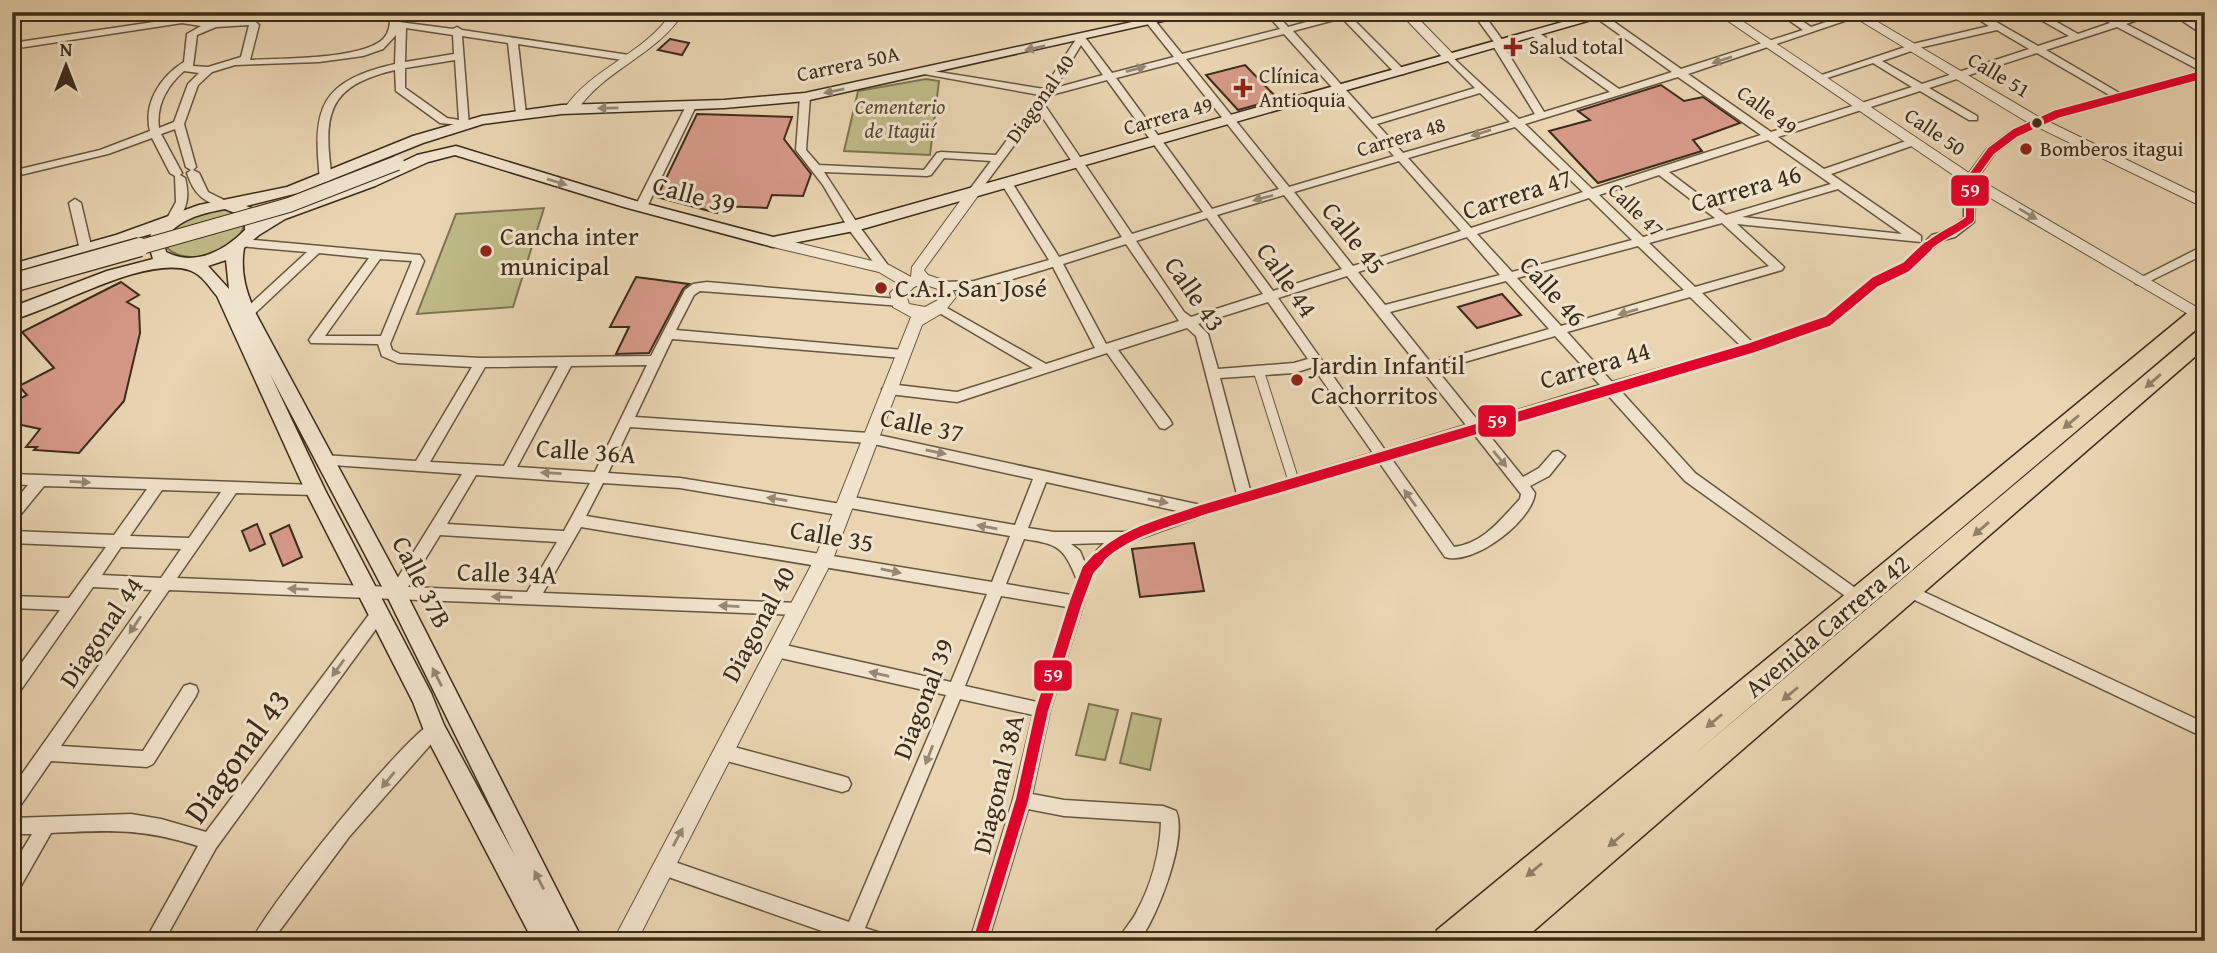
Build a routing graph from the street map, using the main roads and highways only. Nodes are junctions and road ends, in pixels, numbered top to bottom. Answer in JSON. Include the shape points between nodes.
{"nodes":[{"id":1,"x":1197,"y":12,"type":"edge"},
{"id":2,"x":1613,"y":12,"type":"edge"},
{"id":3,"x":1596,"y":14,"type":"edge"},
{"id":4,"x":1147,"y":17,"type":"edge"},
{"id":5,"x":925,"y":71,"type":"joint"},
{"id":6,"x":571,"y":109,"type":"joint"},
{"id":7,"x":471,"y":125,"type":"junction"},
{"id":8,"x":461,"y":152,"type":"junction"},
{"id":9,"x":395,"y":161,"type":"junction"},
{"id":10,"x":226,"y":204,"type":"junction"},
{"id":11,"x":171,"y":222,"type":"junction"},
{"id":12,"x":244,"y":241,"type":"junction"},
{"id":13,"x":772,"y":242,"type":"joint"},
{"id":14,"x":161,"y":255,"type":"junction"},
{"id":15,"x":191,"y":264,"type":"junction"},
{"id":16,"x":12,"y":269,"type":"edge"},
{"id":17,"x":12,"y":277,"type":"edge"},
{"id":18,"x":12,"y":284,"type":"edge"},
{"id":19,"x":12,"y":304,"type":"edge"},
{"id":20,"x":12,"y":314,"type":"edge"},
{"id":21,"x":2203,"y":320,"type":"edge"},
{"id":22,"x":1854,"y":639,"type":"junction"},
{"id":23,"x":1779,"y":667,"type":"junction"},
{"id":24,"x":547,"y":941,"type":"edge"},
{"id":25,"x":570,"y":941,"type":"edge"},
{"id":26,"x":1448,"y":941,"type":"edge"},
{"id":27,"x":1497,"y":941,"type":"edge"}],
"edges":[{"from":1,"to":4,"type":"main road","name":"Carrera 50A"},
{"from":2,"to":3,"type":"main road","name":"Carrera 49"},
{"from":3,"to":13,"type":"main road","name":"Carrera 49","via":[[853,226]]},
{"from":4,"to":5,"type":"main road","name":"Carrera 50A","one_way":true,"via":[[955,70]]},
{"from":5,"to":6,"type":"main road","name":"Carrera 50A","one_way":true,"via":[[755,104]]},
{"from":6,"to":7,"type":"main road","name":"Carrera 50A"},
{"from":7,"to":8,"type":"main road","via":[[462,139]]},
{"from":7,"to":9,"type":"main road"},
{"from":7,"to":10,"type":"main road","name":"Carrera 50A","via":[[445,128],[326,179],[264,199]]},
{"from":8,"to":9,"type":"main road","via":[[432,149]]},
{"from":8,"to":12,"type":"main road","name":"Calle 39","via":[[434,154],[371,183],[274,218]]},
{"from":8,"to":13,"type":"main road","name":"Calle 39","one_way":true},
{"from":9,"to":17,"type":"main road","bridge":true,"via":[[285,201]]},
{"from":9,"to":18,"type":"main road","bridge":true,"via":[[289,205]]},
{"from":10,"to":11,"type":"main road","name":"Carrera 50A"},
{"from":10,"to":12,"type":"main road","via":[[253,214]]},
{"from":11,"to":14,"type":"main road"},
{"from":11,"to":16,"type":"main road"},
{"from":12,"to":15,"type":"main road","via":[[215,258]]},
{"from":25,"to":12,"type":"main road","name":"Calle 37B","one_way":true,"via":[[396,593],[247,314],[233,263]]},
{"from":14,"to":15,"type":"main road"},
{"from":14,"to":19,"type":"main road"},
{"from":14,"to":20,"type":"main road"},
{"from":15,"to":24,"type":"main road","name":"Calle 37B","via":[[206,272],[224,294],[434,729]]},
{"from":21,"to":22,"type":"highway","name":"Avenida Carrera 42","one_way":true},
{"from":21,"to":23,"type":"highway","name":"Avenida Carrera 42","one_way":true},
{"from":22,"to":23,"type":"highway"},
{"from":22,"to":27,"type":"highway","name":"Avenida Carrera 42","one_way":true},
{"from":23,"to":26,"type":"highway","name":"Avenida Carrera 42","one_way":true}]}
